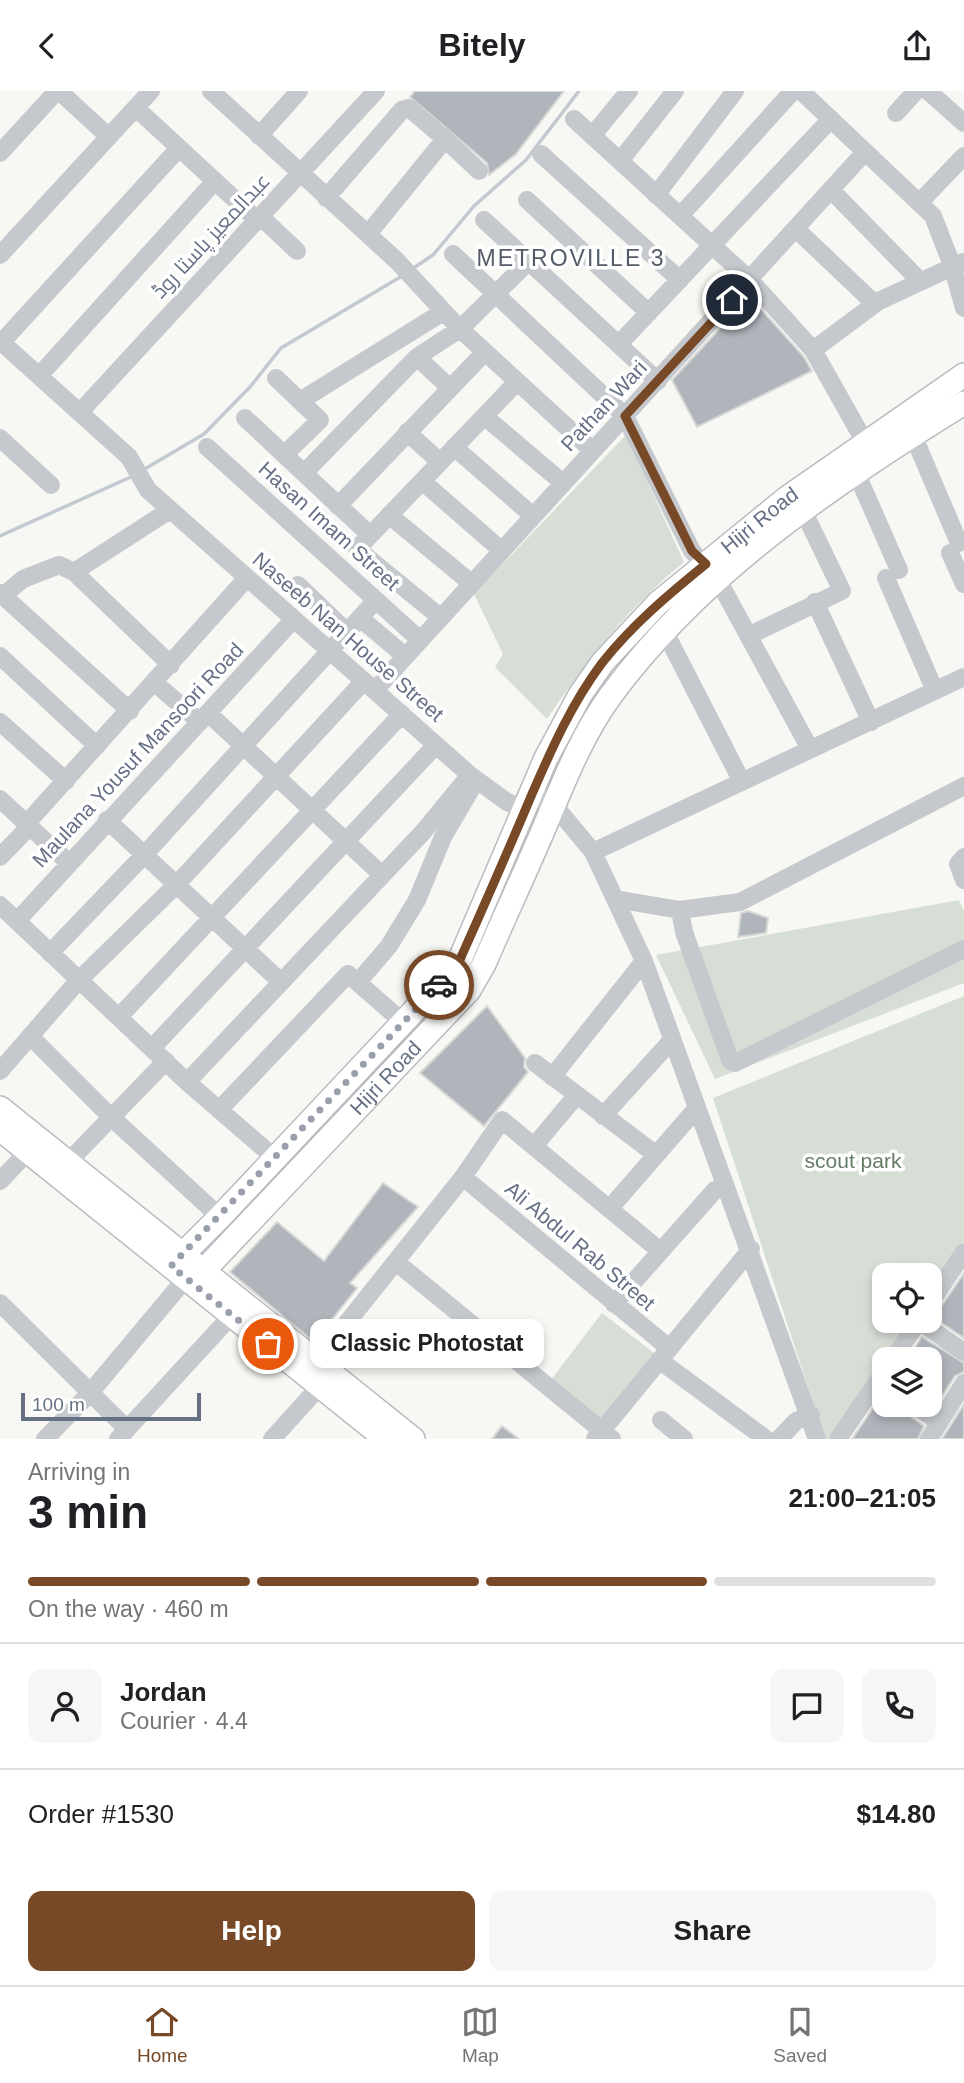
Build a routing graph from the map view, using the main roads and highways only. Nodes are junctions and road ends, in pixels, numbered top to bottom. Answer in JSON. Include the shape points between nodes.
{"nodes":[{"id":1,"x":964,"y":375,"type":"edge"},
{"id":2,"x":964,"y":403,"type":"edge"},
{"id":3,"x":865,"y":458,"type":"junction"},
{"id":4,"x":711,"y":571,"type":"junction"},
{"id":5,"x":0,"y":1108,"type":"edge"},
{"id":6,"x":0,"y":1129,"type":"edge"},
{"id":7,"x":34,"y":1145,"type":"junction"},
{"id":8,"x":187,"y":1270,"type":"junction"},
{"id":9,"x":323,"y":1377,"type":"junction"},
{"id":10,"x":345,"y":1395,"type":"junction"},
{"id":11,"x":386,"y":1439,"type":"edge"},
{"id":12,"x":413,"y":1439,"type":"edge"}],
"edges":[{"from":1,"to":3,"type":"main road","name":"Hijri Road"},
{"from":2,"to":3,"type":"main road","name":"Hijri Road"},
{"from":3,"to":4,"type":"main road","name":"Hijri Road","via":[[803,509]]},
{"from":3,"to":4,"type":"main road","name":"Hijri Road","via":[[788,498]]},
{"from":4,"to":8,"type":"main road","name":"Hijri Road","via":[[610,696],[576,754],[469,990]]},
{"from":4,"to":8,"type":"main road","name":"Hijri Road","via":[[658,603],[603,662],[580,695],[546,758],[458,964],[220,1217]]},
{"from":5,"to":7,"type":"main road"},
{"from":6,"to":7,"type":"main road"},
{"from":7,"to":8,"type":"main road"},
{"from":7,"to":8,"type":"main road","via":[[68,1162]]},
{"from":8,"to":9,"type":"main road"},
{"from":8,"to":9,"type":"main road","via":[[232,1315]]},
{"from":9,"to":10,"type":"main road"},
{"from":10,"to":11,"type":"main road"},
{"from":10,"to":12,"type":"main road"}]}
